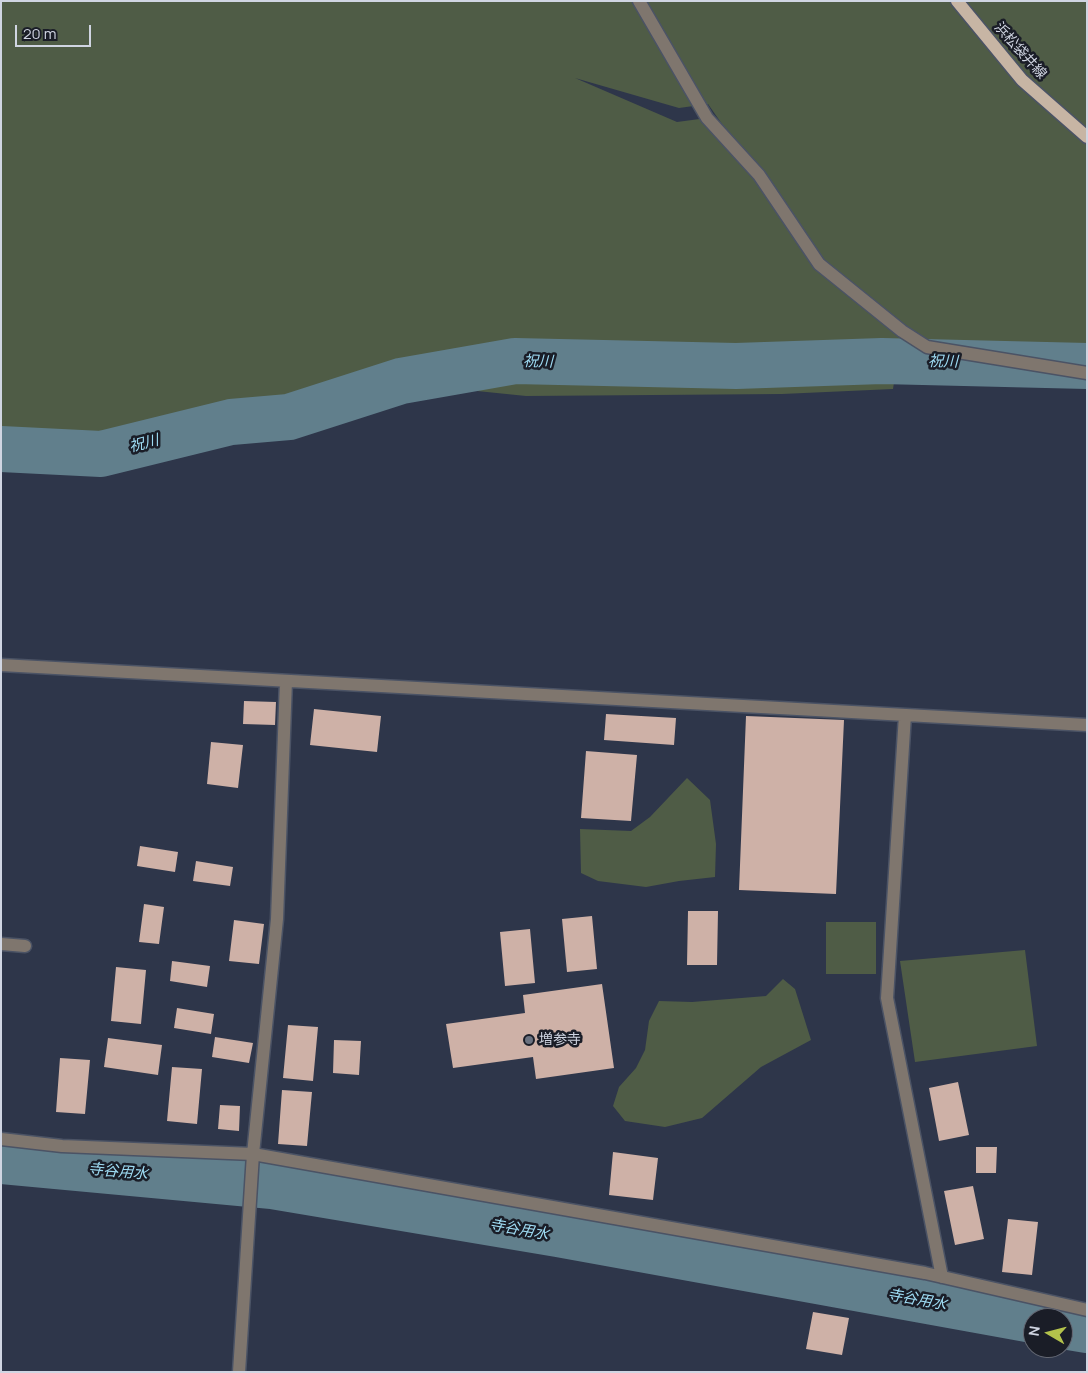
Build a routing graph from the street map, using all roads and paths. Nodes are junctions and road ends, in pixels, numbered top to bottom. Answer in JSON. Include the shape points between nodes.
{"nodes":[{"id":1,"x":639,"y":1,"type":"edge"},
{"id":2,"x":957,"y":1,"type":"edge"},
{"id":3,"x":1087,"y":137,"type":"edge"},
{"id":4,"x":1087,"y":373,"type":"edge"},
{"id":5,"x":1,"y":665,"type":"edge"},
{"id":6,"x":286,"y":681,"type":"junction"},
{"id":7,"x":905,"y":715,"type":"junction"},
{"id":8,"x":1087,"y":725,"type":"edge"},
{"id":9,"x":1,"y":944,"type":"edge"},
{"id":10,"x":25,"y":946,"type":"dead end"},
{"id":11,"x":1,"y":1139,"type":"edge"},
{"id":12,"x":252,"y":1154,"type":"junction"},
{"id":13,"x":942,"y":1277,"type":"junction"},
{"id":14,"x":1087,"y":1310,"type":"edge"},
{"id":15,"x":239,"y":1372,"type":"edge"}],
"edges":[{"from":1,"to":4,"type":"street","via":[[707,118],[759,175],[819,264],[902,331],[927,347]]},
{"from":2,"to":3,"type":"main road","name":"浜松袋井線","via":[[1022,80]]},
{"from":5,"to":6,"type":"street"},
{"from":6,"to":7,"type":"street"},
{"from":6,"to":12,"type":"street","via":[[277,919]]},
{"from":7,"to":8,"type":"street"},
{"from":7,"to":13,"type":"street","via":[[888,998]]},
{"from":9,"to":10,"type":"street"},
{"from":11,"to":12,"type":"street","via":[[62,1146]]},
{"from":12,"to":13,"type":"street"},
{"from":12,"to":15,"type":"street"},
{"from":13,"to":14,"type":"street"}]}
